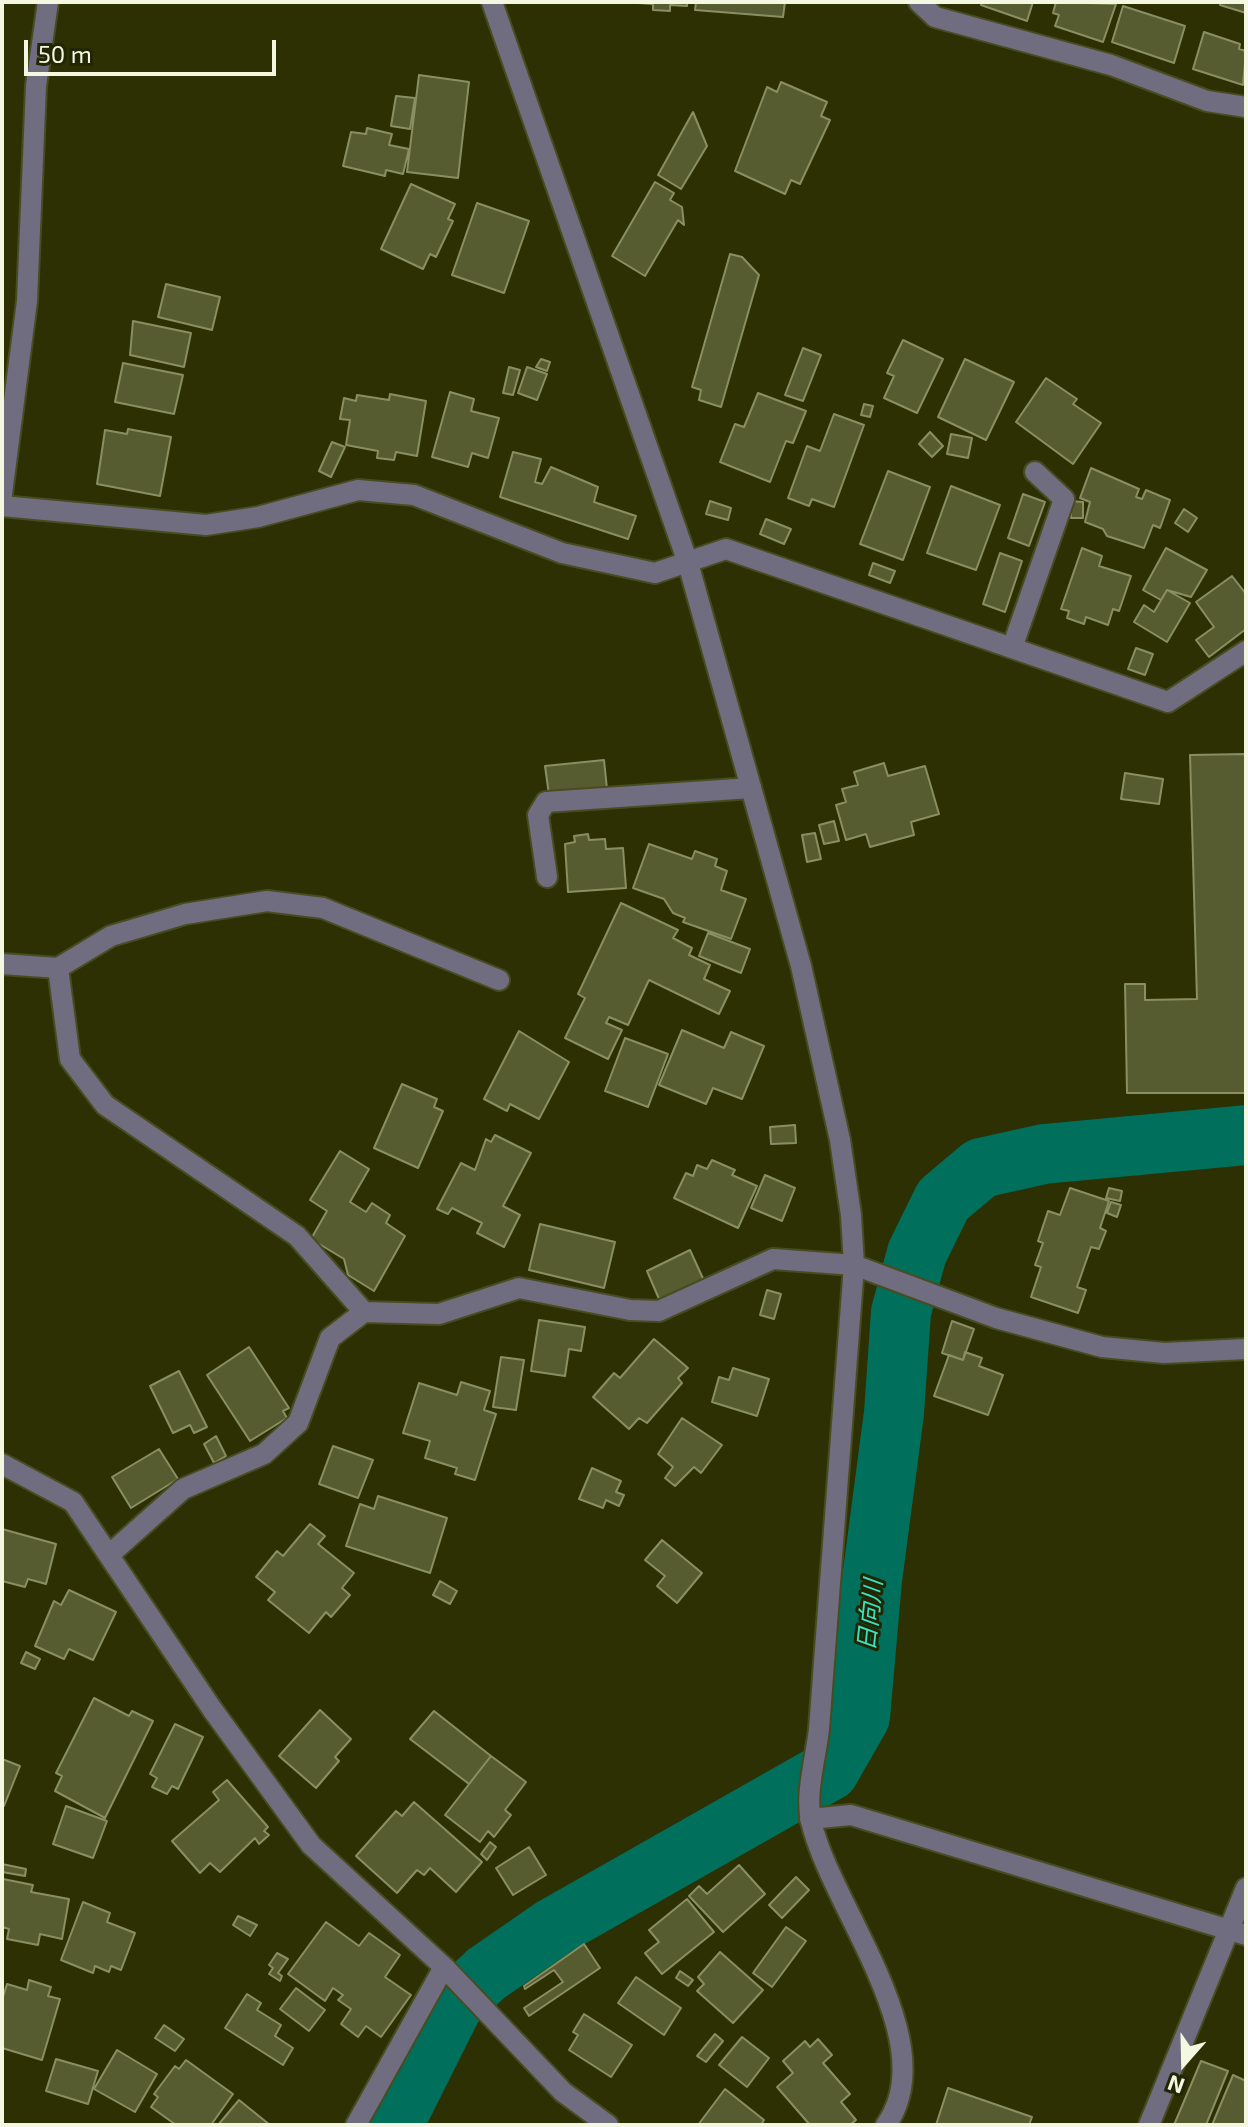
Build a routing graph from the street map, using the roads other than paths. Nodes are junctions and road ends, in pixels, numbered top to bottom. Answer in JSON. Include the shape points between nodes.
{"nodes":[{"id":1,"x":48,"y":2,"type":"edge"},
{"id":2,"x":492,"y":2,"type":"edge"},
{"id":3,"x":919,"y":2,"type":"edge"},
{"id":4,"x":1246,"y":107,"type":"edge"},
{"id":5,"x":4,"y":454,"type":"edge"},
{"id":6,"x":1035,"y":472,"type":"dead end"},
{"id":7,"x":2,"y":494,"type":"edge"},
{"id":8,"x":2,"y":506,"type":"edge"},
{"id":9,"x":688,"y":563,"type":"junction"},
{"id":10,"x":1012,"y":648,"type":"junction"},
{"id":11,"x":1246,"y":651,"type":"edge"},
{"id":12,"x":751,"y":788,"type":"junction"},
{"id":13,"x":547,"y":877,"type":"dead end"},
{"id":14,"x":2,"y":964,"type":"edge"},
{"id":15,"x":58,"y":968,"type":"junction"},
{"id":16,"x":499,"y":980,"type":"dead end"},
{"id":17,"x":854,"y":1265,"type":"junction"},
{"id":18,"x":364,"y":1312,"type":"junction"},
{"id":19,"x":1246,"y":1349,"type":"edge"},
{"id":20,"x":2,"y":1464,"type":"edge"},
{"id":21,"x":109,"y":1555,"type":"junction"},
{"id":22,"x":810,"y":1812,"type":"junction"},
{"id":23,"x":1246,"y":1888,"type":"edge"},
{"id":24,"x":1238,"y":1933,"type":"edge"},
{"id":25,"x":444,"y":1967,"type":"junction"},
{"id":26,"x":356,"y":2125,"type":"edge"},
{"id":27,"x":608,"y":2125,"type":"edge"},
{"id":28,"x":886,"y":2125,"type":"edge"},
{"id":29,"x":1149,"y":2125,"type":"edge"}],
"edges":[{"from":1,"to":5,"type":"street","via":[[36,86],[27,301]]},
{"from":2,"to":9,"type":"street"},
{"from":3,"to":4,"type":"street","via":[[935,17],[1111,65],[1207,101]]},
{"from":5,"to":7,"type":"street"},
{"from":6,"to":10,"type":"street","via":[[1064,499]]},
{"from":8,"to":9,"type":"street","via":[[206,525],[358,490],[414,495],[562,553],[655,573]]},
{"from":9,"to":10,"type":"street","via":[[726,549]]},
{"from":9,"to":12,"type":"street"},
{"from":10,"to":11,"type":"street","via":[[1168,702]]},
{"from":12,"to":13,"type":"street","via":[[546,802],[538,815]]},
{"from":12,"to":17,"type":"street","via":[[801,966],[840,1140]]},
{"from":14,"to":15,"type":"street"},
{"from":15,"to":16,"type":"street","via":[[111,936],[185,914],[267,901],[323,908]]},
{"from":15,"to":18,"type":"street","via":[[70,1059],[105,1105],[297,1236]]},
{"from":17,"to":18,"type":"street","via":[[773,1259],[659,1311],[519,1288],[439,1314]]},
{"from":17,"to":19,"type":"street","via":[[996,1318],[1102,1347],[1164,1353]]},
{"from":17,"to":22,"type":"street"},
{"from":18,"to":21,"type":"street","via":[[330,1338],[298,1423],[264,1454],[183,1489]]},
{"from":20,"to":21,"type":"street","via":[[73,1502]]},
{"from":21,"to":25,"type":"street","via":[[311,1845]]},
{"from":22,"to":24,"type":"street","via":[[851,1815]]},
{"from":22,"to":28,"type":"street","via":[[825,1866],[896,2016],[904,2075]]},
{"from":23,"to":24,"type":"street"},
{"from":24,"to":29,"type":"street"},
{"from":25,"to":26,"type":"street"},
{"from":25,"to":27,"type":"street","via":[[563,2092]]}]}
